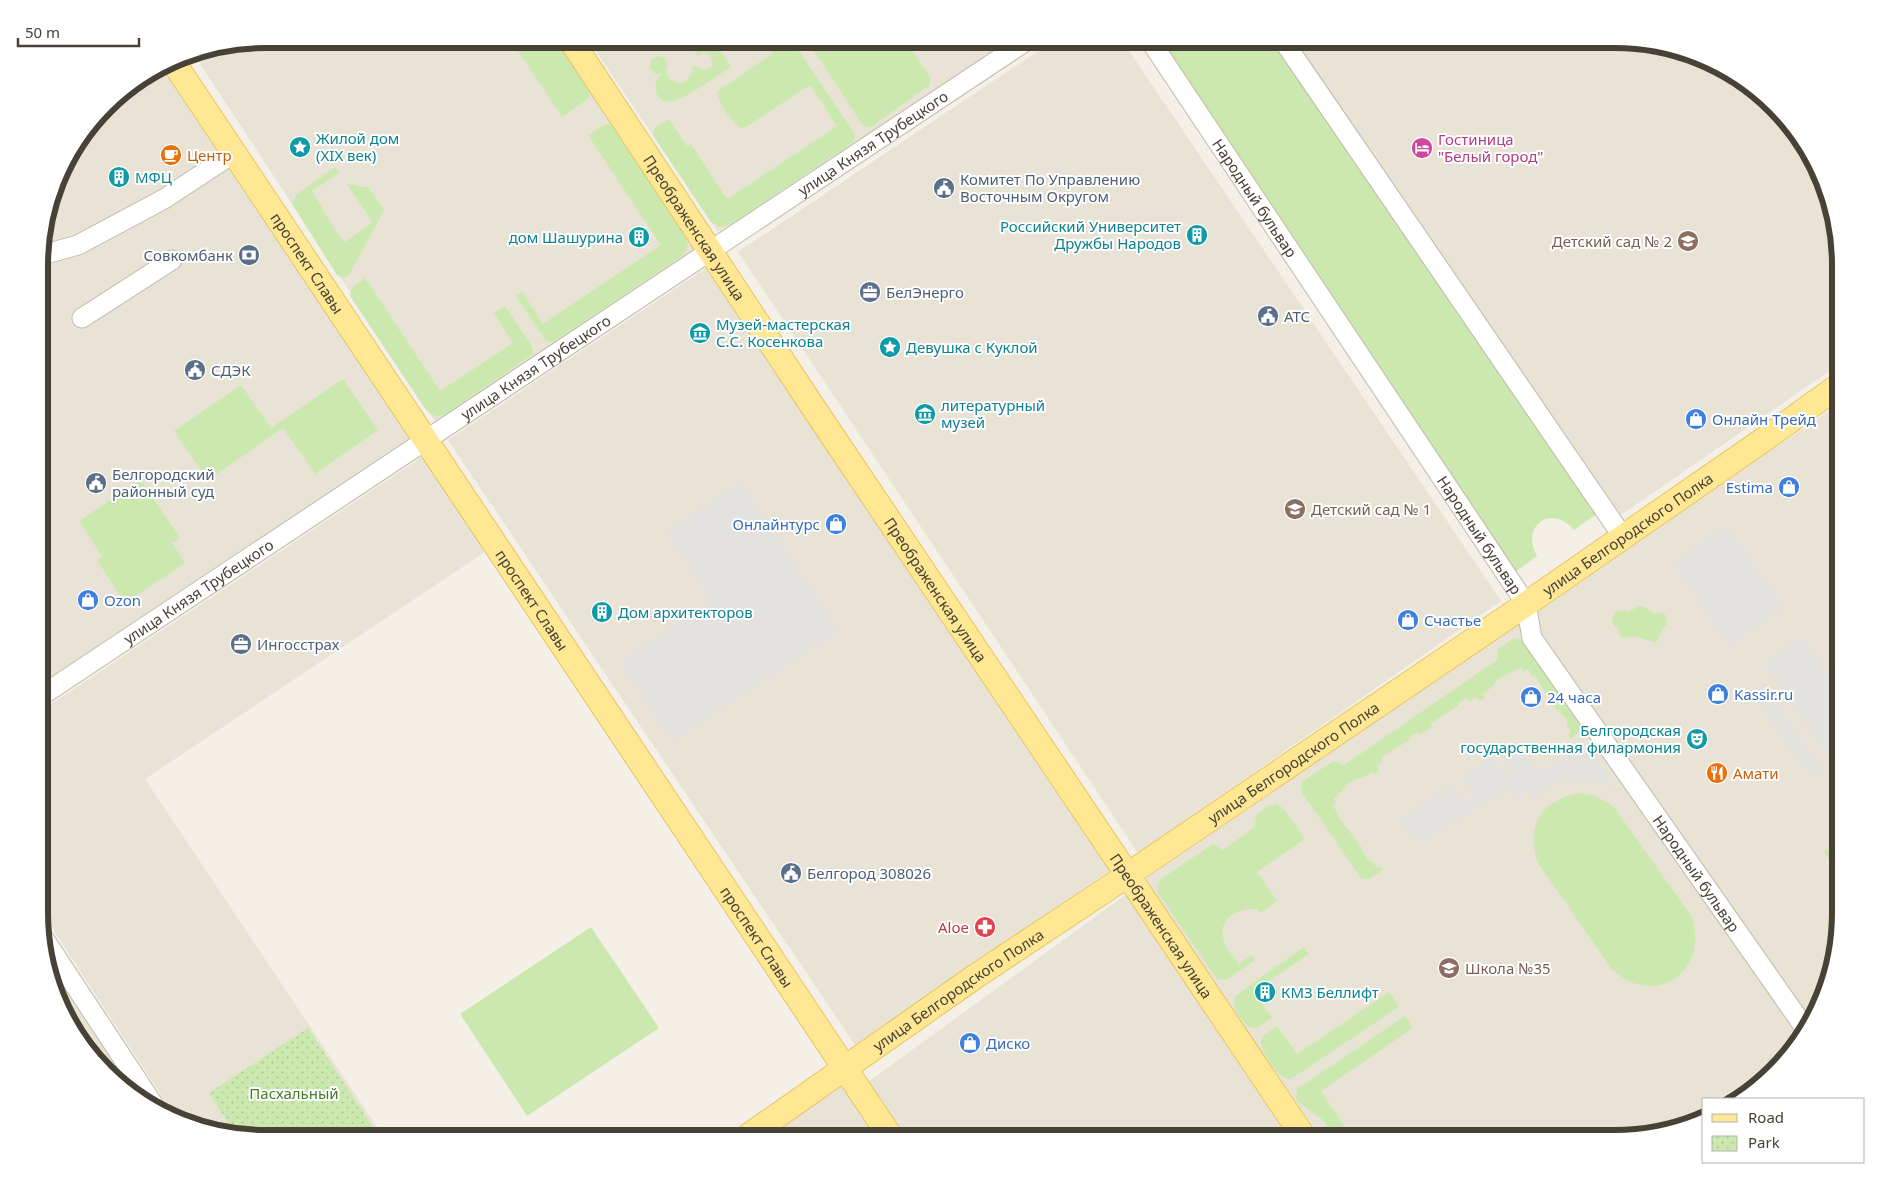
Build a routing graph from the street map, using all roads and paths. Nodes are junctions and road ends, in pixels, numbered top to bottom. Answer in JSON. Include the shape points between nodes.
{"nodes":[{"id":1,"x":576,"y":48,"type":"edge"},
{"id":2,"x":1015,"y":48,"type":"edge"},
{"id":3,"x":1155,"y":48,"type":"edge"},
{"id":4,"x":1288,"y":48,"type":"edge"},
{"id":5,"x":176,"y":66,"type":"edge"},
{"id":6,"x":234,"y":153,"type":"junction"},
{"id":7,"x":709,"y":251,"type":"junction"},
{"id":8,"x":48,"y":252,"type":"edge"},
{"id":9,"x":172,"y":260,"type":"dead end"},
{"id":10,"x":82,"y":318,"type":"dead end"},
{"id":11,"x":1832,"y":390,"type":"edge"},
{"id":12,"x":425,"y":440,"type":"junction"},
{"id":13,"x":1623,"y":537,"type":"junction"},
{"id":14,"x":1526,"y":604,"type":"junction"},
{"id":15,"x":48,"y":691,"type":"edge"},
{"id":16,"x":1128,"y":875,"type":"junction"},
{"id":17,"x":50,"y":948,"type":"edge"},
{"id":18,"x":1802,"y":1024,"type":"edge"},
{"id":19,"x":845,"y":1068,"type":"junction"},
{"id":20,"x":148,"y":1096,"type":"edge"},
{"id":21,"x":757,"y":1130,"type":"edge"},
{"id":22,"x":886,"y":1130,"type":"edge"},
{"id":23,"x":1299,"y":1130,"type":"edge"}],
"edges":[{"from":1,"to":7,"type":"main road","name":"Преображенская улица"},
{"from":2,"to":7,"type":"street","name":"улица Князя Трубецкого"},
{"from":3,"to":14,"type":"street","name":"Народный бульвар"},
{"from":4,"to":13,"type":"street"},
{"from":5,"to":6,"type":"main road","name":"проспект Славы"},
{"from":6,"to":8,"type":"street","via":[[164,199],[78,245]]},
{"from":6,"to":12,"type":"main road","name":"проспект Славы"},
{"from":7,"to":12,"type":"street","name":"улица Князя Трубецкого"},
{"from":7,"to":16,"type":"main road","name":"Преображенская улица"},
{"from":9,"to":10,"type":"street"},
{"from":11,"to":13,"type":"main road","name":"улица Белгородского Полка"},
{"from":12,"to":15,"type":"street","name":"улица Князя Трубецкого"},
{"from":12,"to":19,"type":"main road","name":"проспект Славы"},
{"from":13,"to":14,"type":"main road","name":"улица Белгородского Полка"},
{"from":14,"to":16,"type":"main road","name":"улица Белгородского Полка"},
{"from":14,"to":18,"type":"street","name":"Народный бульвар","via":[[1532,638]]},
{"from":16,"to":19,"type":"main road","name":"улица Белгородского Полка"},
{"from":16,"to":23,"type":"main road","name":"Преображенская улица"},
{"from":17,"to":20,"type":"street"},
{"from":19,"to":21,"type":"main road","name":"улица Белгородского Полка"},
{"from":19,"to":22,"type":"main road","name":"проспект Славы"}]}
